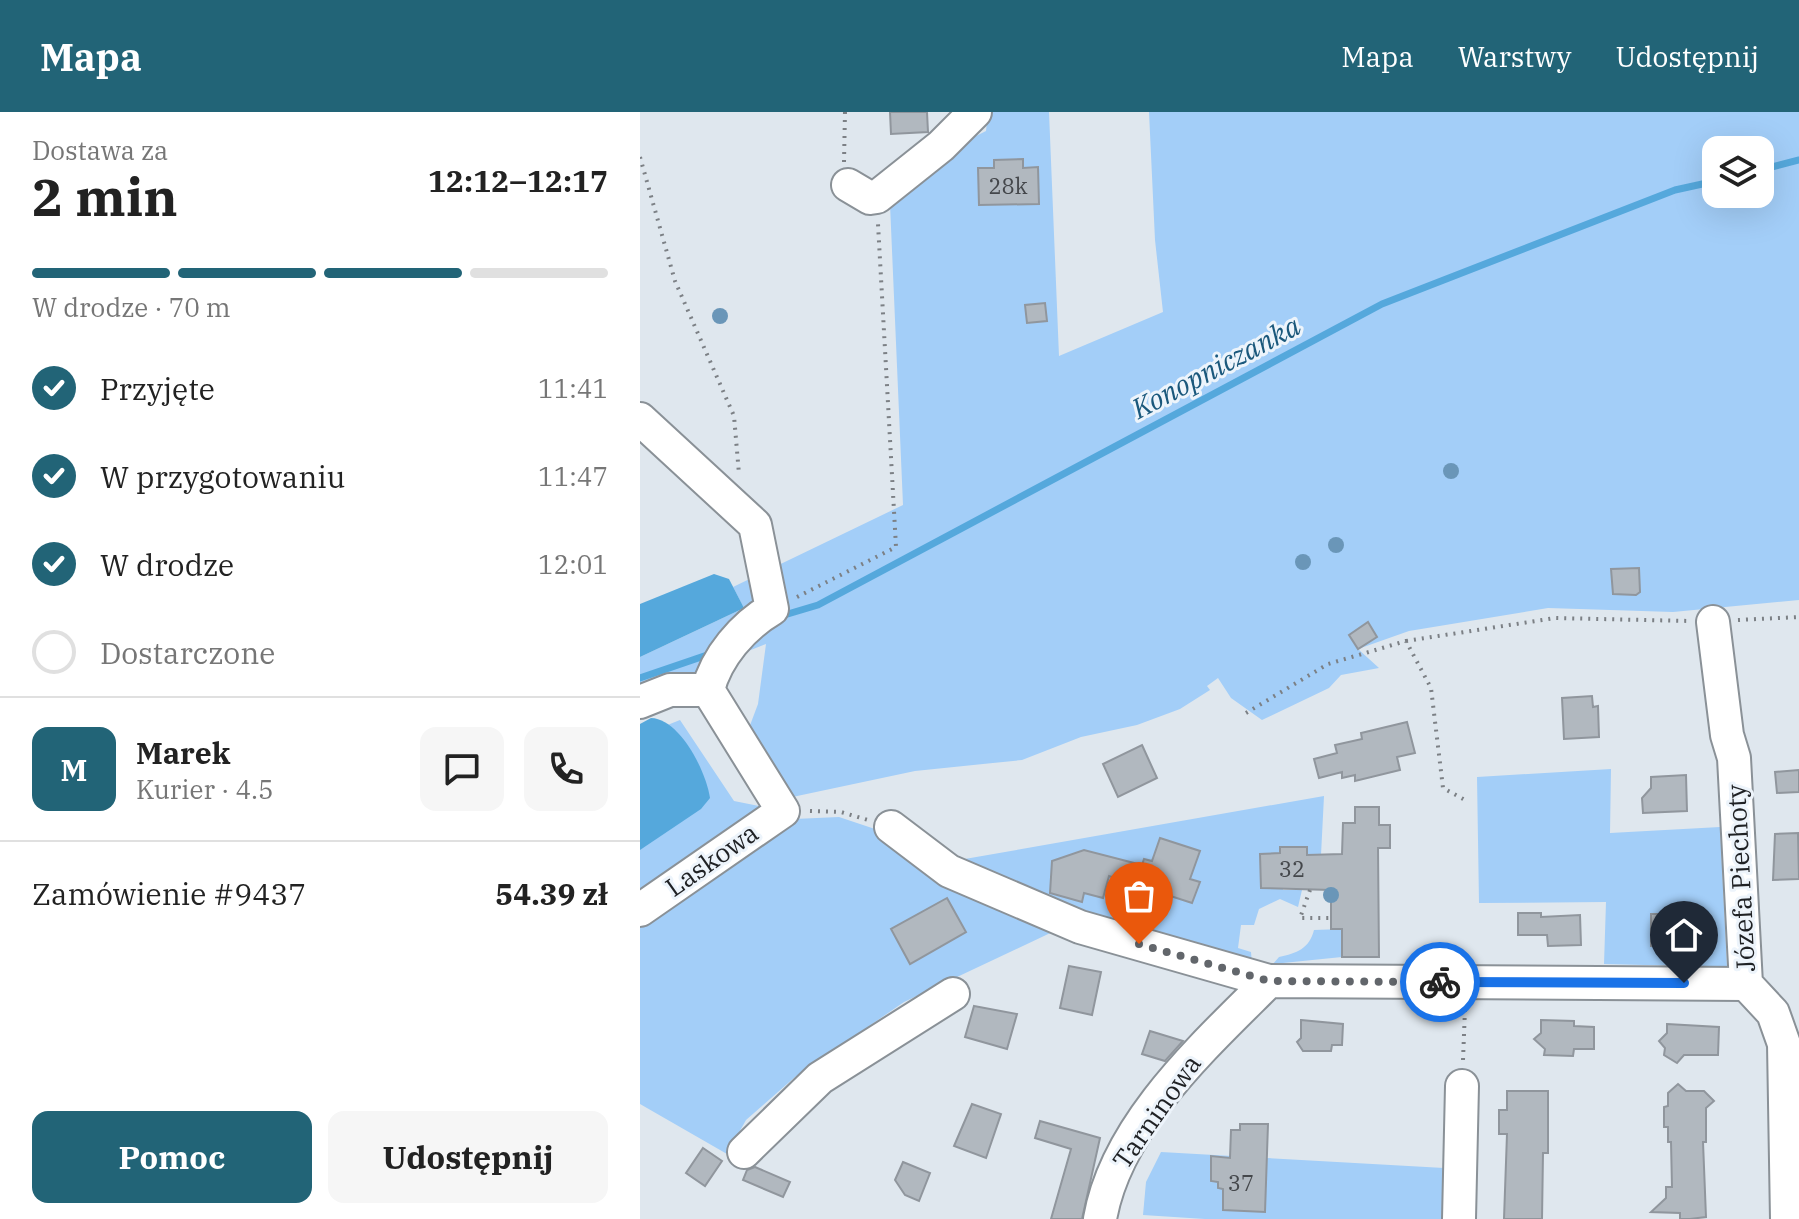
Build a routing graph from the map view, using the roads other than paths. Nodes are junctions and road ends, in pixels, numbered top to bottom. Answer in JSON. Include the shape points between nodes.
{"nodes":[{"id":1,"x":975,"y":112,"type":"edge"},
{"id":2,"x":862,"y":191,"type":"road end"},
{"id":3,"x":640,"y":419,"type":"edge"},
{"id":4,"x":1713,"y":622,"type":"road end"},
{"id":5,"x":708,"y":690,"type":"junction"},
{"id":6,"x":640,"y":702,"type":"edge"},
{"id":7,"x":891,"y":827,"type":"road end"},
{"id":8,"x":640,"y":910,"type":"edge"},
{"id":9,"x":1269,"y":981,"type":"junction"},
{"id":10,"x":1746,"y":984,"type":"junction"},
{"id":11,"x":953,"y":994,"type":"dead end"},
{"id":12,"x":1462,"y":1086,"type":"road end"},
{"id":13,"x":744,"y":1152,"type":"dead end"},
{"id":14,"x":1100,"y":1219,"type":"edge"},
{"id":15,"x":1459,"y":1219,"type":"edge"},
{"id":16,"x":1787,"y":1219,"type":"edge"}],
"edges":[{"from":1,"to":2,"type":"street","via":[[930,155]]},
{"from":3,"to":5,"type":"street","via":[[755,525],[772,609],[741,634],[711,677]]},
{"from":4,"to":10,"type":"street","name":"Józefa Piechoty","via":[[1734,758]]},
{"from":5,"to":6,"type":"street","via":[[670,690]]},
{"from":5,"to":8,"type":"street","name":"Laskowa","via":[[783,811]]},
{"from":7,"to":9,"type":"street","via":[[949,871],[1080,927]]},
{"from":9,"to":10,"type":"street"},
{"from":9,"to":14,"type":"street","name":"Tarninowa","via":[[1179,1071],[1126,1149],[1108,1184]]},
{"from":10,"to":16,"type":"street","name":"Józefa Piechoty","via":[[1773,1013],[1784,1044]]},
{"from":11,"to":13,"type":"street","via":[[820,1078]]},
{"from":12,"to":15,"type":"street"}]}
